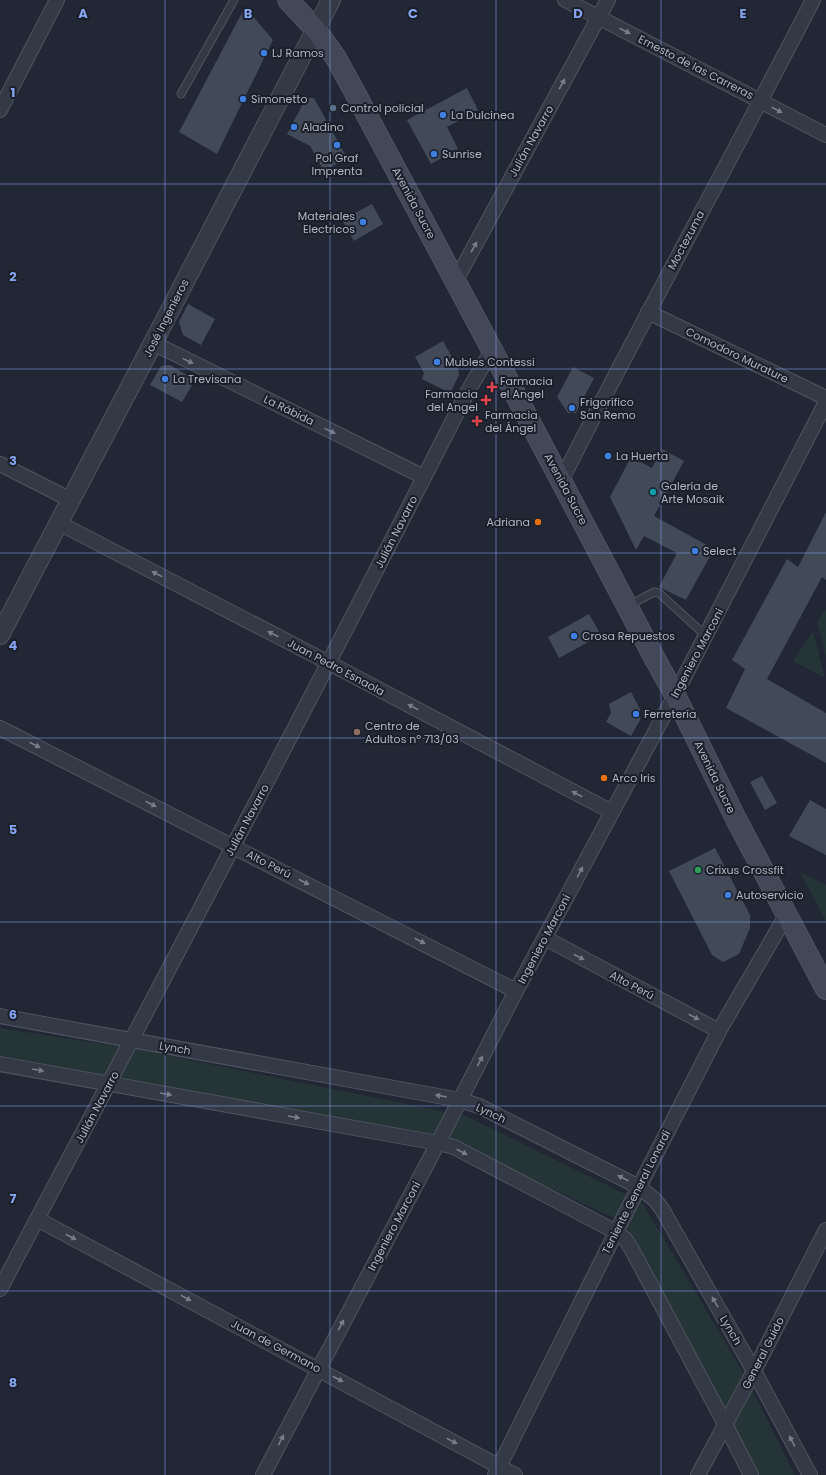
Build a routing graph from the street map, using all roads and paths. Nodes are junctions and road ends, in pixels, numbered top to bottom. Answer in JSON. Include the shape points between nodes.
{"nodes":[{"id":1,"x":57,"y":0,"type":"edge"},
{"id":2,"x":234,"y":0,"type":"edge"},
{"id":3,"x":288,"y":0,"type":"edge"},
{"id":4,"x":331,"y":0,"type":"edge"},
{"id":5,"x":565,"y":0,"type":"edge"},
{"id":6,"x":608,"y":0,"type":"edge"},
{"id":7,"x":813,"y":0,"type":"edge"},
{"id":8,"x":599,"y":17,"type":"junction"},
{"id":9,"x":316,"y":30,"type":"junction"},
{"id":10,"x":181,"y":94,"type":"dead end"},
{"id":11,"x":761,"y":101,"type":"junction"},
{"id":12,"x":0,"y":110,"type":"edge"},
{"id":13,"x":826,"y":135,"type":"edge"},
{"id":14,"x":455,"y":282,"type":"junction"},
{"id":15,"x":648,"y":312,"type":"junction"},
{"id":16,"x":153,"y":343,"type":"junction"},
{"id":17,"x":492,"y":350,"type":"junction"},
{"id":18,"x":826,"y":398,"type":"edge"},
{"id":19,"x":826,"y":402,"type":"edge"},
{"id":20,"x":0,"y":464,"type":"edge"},
{"id":21,"x":424,"y":477,"type":"junction"},
{"id":22,"x":561,"y":481,"type":"junction"},
{"id":23,"x":71,"y":500,"type":"junction"},
{"id":24,"x":59,"y":523,"type":"junction"},
{"id":25,"x":628,"y":606,"type":"junction"},
{"id":26,"x":0,"y":635,"type":"edge"},
{"id":27,"x":706,"y":636,"type":"junction"},
{"id":28,"x":329,"y":663,"type":"junction"},
{"id":29,"x":675,"y":695,"type":"junction"},
{"id":30,"x":0,"y":728,"type":"edge"},
{"id":31,"x":612,"y":812,"type":"junction"},
{"id":32,"x":233,"y":846,"type":"junction"},
{"id":33,"x":787,"y":914,"type":"junction"},
{"id":34,"x":545,"y":938,"type":"junction"},
{"id":35,"x":826,"y":989,"type":"edge"},
{"id":36,"x":516,"y":991,"type":"junction"},
{"id":37,"x":0,"y":1016,"type":"edge"},
{"id":38,"x":719,"y":1030,"type":"junction"},
{"id":39,"x":132,"y":1040,"type":"junction"},
{"id":40,"x":0,"y":1064,"type":"edge"},
{"id":41,"x":109,"y":1083,"type":"junction"},
{"id":42,"x":460,"y":1100,"type":"junction"},
{"id":43,"x":438,"y":1143,"type":"junction"},
{"id":44,"x":639,"y":1187,"type":"junction"},
{"id":45,"x":37,"y":1219,"type":"junction"},
{"id":46,"x":826,"y":1230,"type":"edge"},
{"id":47,"x":616,"y":1232,"type":"junction"},
{"id":48,"x":0,"y":1289,"type":"edge"},
{"id":49,"x":318,"y":1369,"type":"junction"},
{"id":50,"x":754,"y":1371,"type":"junction"},
{"id":51,"x":725,"y":1424,"type":"junction"},
{"id":52,"x":497,"y":1471,"type":"edge"},
{"id":53,"x":263,"y":1475,"type":"edge"},
{"id":54,"x":515,"y":1475,"type":"edge"},
{"id":55,"x":698,"y":1475,"type":"edge"},
{"id":56,"x":751,"y":1475,"type":"edge"},
{"id":57,"x":810,"y":1475,"type":"edge"}],
"edges":[{"from":1,"to":12,"type":"street"},
{"from":2,"to":10,"type":"lane"},
{"from":3,"to":9,"type":"main road","name":"Avenida Sucre"},
{"from":4,"to":9,"type":"street","name":"José Ingenieros"},
{"from":5,"to":8,"type":"street","name":"Ernesto de las Carreras"},
{"from":6,"to":8,"type":"street","name":"Julián Navarro"},
{"from":7,"to":11,"type":"street","name":"Moctezuma"},
{"from":8,"to":11,"type":"street","name":"Ernesto de las Carreras","one_way":true},
{"from":14,"to":8,"type":"street","name":"Julián Navarro","one_way":true},
{"from":9,"to":14,"type":"main road","name":"Avenida Sucre","via":[[336,58]]},
{"from":9,"to":16,"type":"street","name":"José Ingenieros"},
{"from":11,"to":13,"type":"street","name":"Ernesto de las Carreras","one_way":true},
{"from":11,"to":15,"type":"street","name":"Moctezuma"},
{"from":14,"to":17,"type":"main road","name":"Avenida Sucre"},
{"from":15,"to":18,"type":"street","name":"Comodoro Murature"},
{"from":15,"to":22,"type":"street","name":"Moctezuma"},
{"from":16,"to":21,"type":"street","name":"La Rábida","one_way":true},
{"from":16,"to":23,"type":"street","name":"José Ingenieros"},
{"from":17,"to":21,"type":"street","name":"Julián Navarro"},
{"from":17,"to":22,"type":"main road","name":"Avenida Sucre"},
{"from":19,"to":27,"type":"street","name":"Ingeniero Marconi"},
{"from":20,"to":23,"type":"street"},
{"from":21,"to":28,"type":"street","name":"Julián Navarro"},
{"from":22,"to":25,"type":"main road","name":"Avenida Sucre"},
{"from":23,"to":24,"type":"street","name":"José Ingenieros"},
{"from":24,"to":26,"type":"street","name":"José Ingenieros"},
{"from":28,"to":24,"type":"street","name":"Juan Pedro Esnaola","one_way":true},
{"from":25,"to":27,"type":"lane","via":[[654,592],[659,593]]},
{"from":25,"to":29,"type":"main road","name":"Avenida Sucre"},
{"from":27,"to":29,"type":"street","name":"Ingeniero Marconi"},
{"from":31,"to":28,"type":"street","name":"Juan Pedro Esnaola","one_way":true},
{"from":28,"to":32,"type":"street","name":"Julián Navarro"},
{"from":29,"to":31,"type":"street","name":"Ingeniero Marconi"},
{"from":29,"to":33,"type":"main road","name":"Avenida Sucre","via":[[736,819]]},
{"from":30,"to":32,"type":"street","name":"Alto Perú","one_way":true},
{"from":34,"to":31,"type":"street","name":"Ingeniero Marconi","one_way":true},
{"from":32,"to":36,"type":"street","name":"Alto Perú","one_way":true},
{"from":32,"to":39,"type":"street","name":"Julián Navarro"},
{"from":33,"to":35,"type":"main road","name":"Avenida Sucre"},
{"from":33,"to":38,"type":"street","name":"Teniente General Lonardi"},
{"from":34,"to":36,"type":"street","name":"Ingeniero Marconi"},
{"from":34,"to":38,"type":"street","name":"Alto Perú","one_way":true},
{"from":42,"to":36,"type":"street","name":"Ingeniero Marconi","one_way":true},
{"from":37,"to":39,"type":"street","name":"Lynch"},
{"from":38,"to":44,"type":"street","name":"Teniente General Lonardi"},
{"from":39,"to":41,"type":"street","name":"Julián Navarro"},
{"from":42,"to":39,"type":"street","name":"Lynch","one_way":true},
{"from":40,"to":41,"type":"street","one_way":true},
{"from":41,"to":43,"type":"street","one_way":true},
{"from":41,"to":45,"type":"street","name":"Julián Navarro"},
{"from":42,"to":43,"type":"street","name":"Ingeniero Marconi"},
{"from":44,"to":42,"type":"street","name":"Lynch","one_way":true,"via":[[479,1106]]},
{"from":43,"to":47,"type":"street","one_way":true,"via":[[454,1147]]},
{"from":49,"to":43,"type":"street","name":"Ingeniero Marconi","one_way":true},
{"from":44,"to":47,"type":"street","name":"Teniente General Lonardi"},
{"from":50,"to":44,"type":"street","name":"Lynch","one_way":true,"via":[[662,1209]]},
{"from":45,"to":48,"type":"street","name":"Julián Navarro"},
{"from":45,"to":49,"type":"street","name":"Juan de Germano","one_way":true},
{"from":46,"to":50,"type":"street","name":"General Guido"},
{"from":47,"to":51,"type":"street","via":[[631,1248]]},
{"from":47,"to":52,"type":"street","name":"Teniente General Lonardi"},
{"from":49,"to":52,"type":"street","name":"Juan de Germano","one_way":true},
{"from":53,"to":49,"type":"street","name":"Ingeniero Marconi","one_way":true},
{"from":50,"to":51,"type":"street","name":"General Guido"},
{"from":57,"to":50,"type":"street","name":"Lynch","one_way":true},
{"from":51,"to":55,"type":"street","name":"General Guido"},
{"from":51,"to":56,"type":"street"},
{"from":52,"to":54,"type":"street","name":"Juan de Germano"}]}
